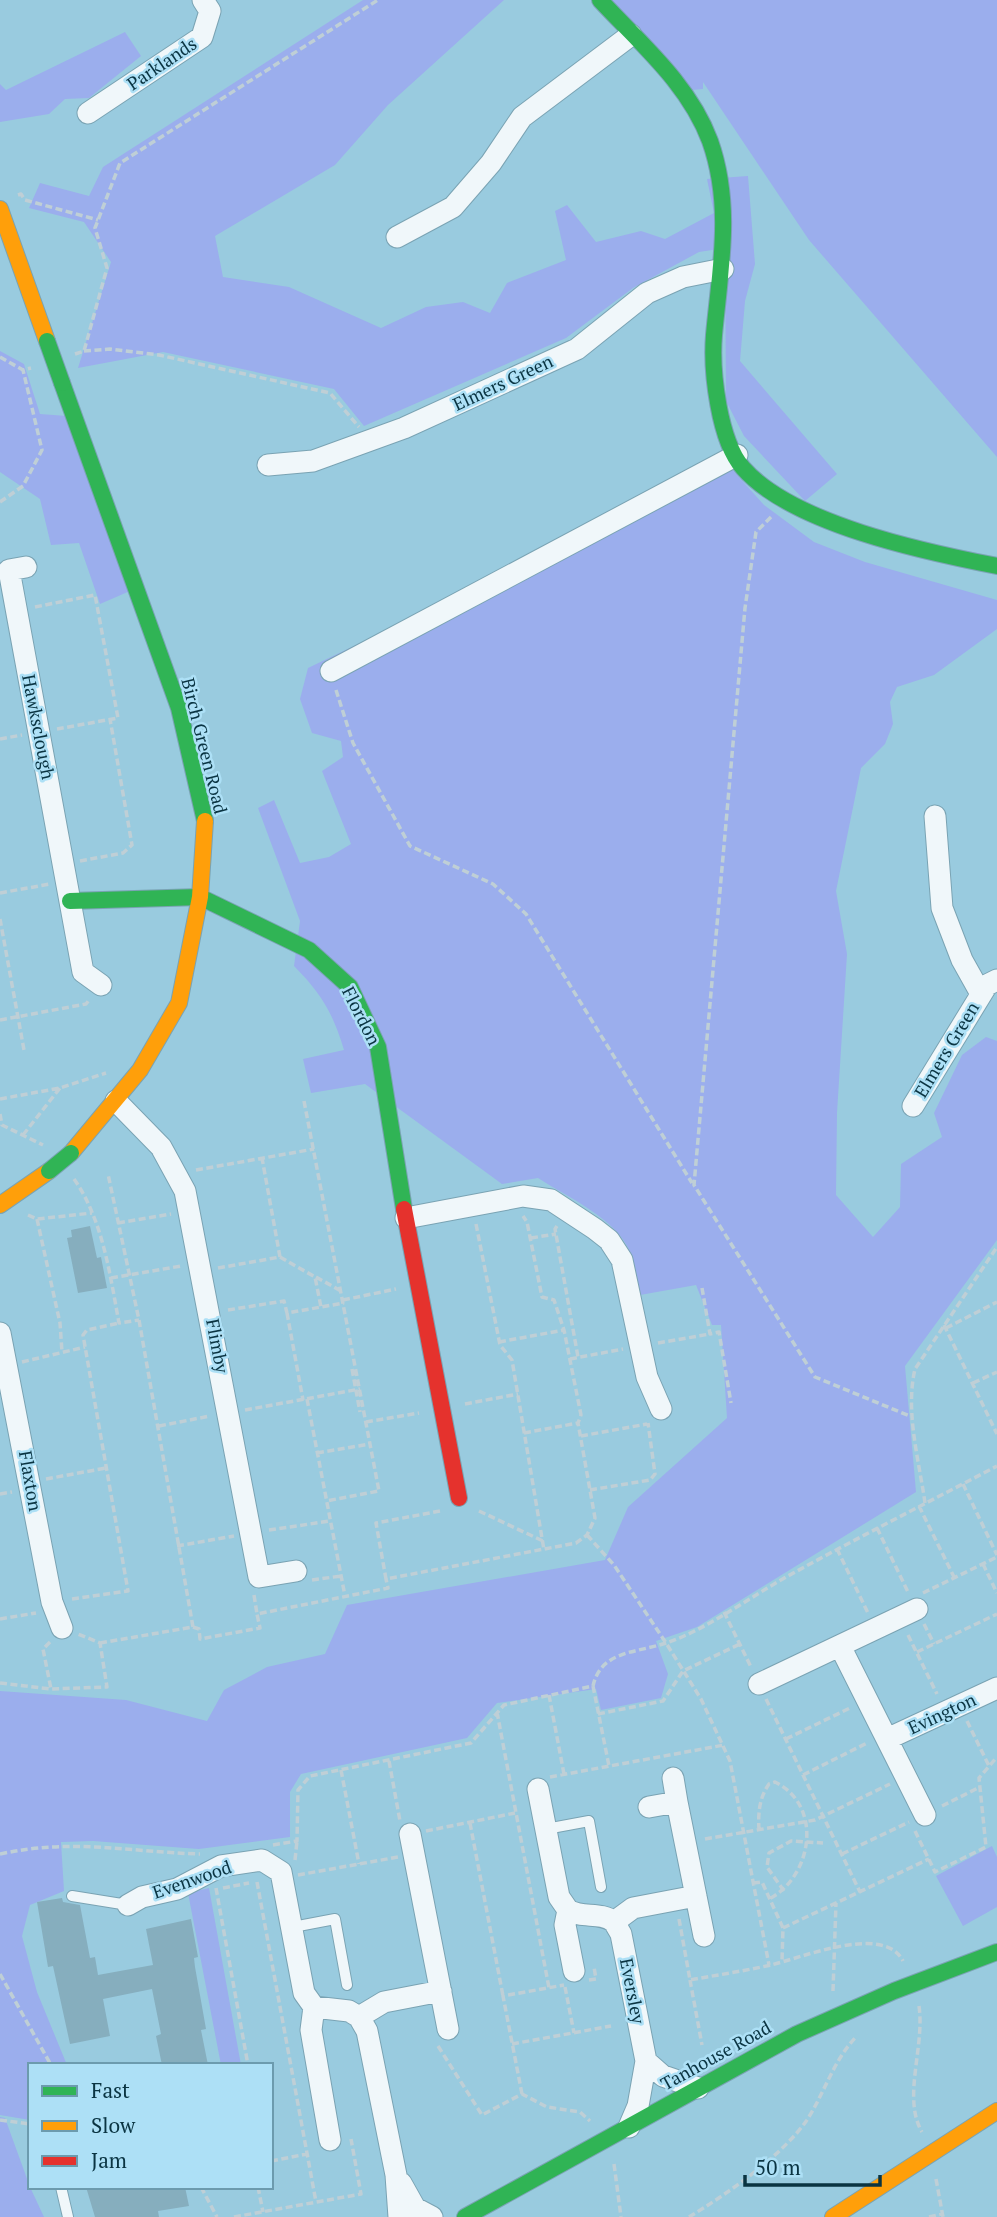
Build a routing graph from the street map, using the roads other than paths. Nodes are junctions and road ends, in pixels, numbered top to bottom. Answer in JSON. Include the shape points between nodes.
{"nodes":[{"id":1,"x":203,"y":0,"type":"edge"},
{"id":2,"x":600,"y":0,"type":"edge"},
{"id":3,"x":631,"y":35,"type":"junction"},
{"id":4,"x":88,"y":113,"type":"dead end"},
{"id":5,"x":5,"y":203,"type":"edge"},
{"id":6,"x":397,"y":237,"type":"dead end"},
{"id":7,"x":723,"y":269,"type":"junction"},
{"id":8,"x":737,"y":455,"type":"junction"},
{"id":9,"x":268,"y":465,"type":"dead end"},
{"id":10,"x":997,"y":566,"type":"edge"},
{"id":11,"x":26,"y":567,"type":"dead end"},
{"id":12,"x":331,"y":671,"type":"road end"},
{"id":13,"x":935,"y":816,"type":"dead end"},
{"id":14,"x":200,"y":897,"type":"junction"},
{"id":15,"x":70,"y":901,"type":"junction"},
{"id":16,"x":101,"y":985,"type":"road end"},
{"id":17,"x":989,"y":987,"type":"edge"},
{"id":18,"x":116,"y":1101,"type":"junction"},
{"id":19,"x":913,"y":1106,"type":"dead end"},
{"id":20,"x":2,"y":1204,"type":"edge"},
{"id":21,"x":406,"y":1218,"type":"junction"},
{"id":22,"x":0,"y":1333,"type":"edge"},
{"id":23,"x":654,"y":1416,"type":"road end"},
{"id":24,"x":459,"y":1498,"type":"road end"},
{"id":25,"x":296,"y":1571,"type":"road end"},
{"id":26,"x":56,"y":1613,"type":"road end"},
{"id":27,"x":908,"y":1613,"type":"road end"},
{"id":28,"x":840,"y":1646,"type":"junction"},
{"id":29,"x":759,"y":1684,"type":"road end"},
{"id":30,"x":997,"y":1688,"type":"edge"},
{"id":31,"x":886,"y":1737,"type":"junction"},
{"id":32,"x":673,"y":1778,"type":"dead end"},
{"id":33,"x":533,"y":1783,"type":"road end"},
{"id":34,"x":677,"y":1802,"type":"junction"},
{"id":35,"x":649,"y":1807,"type":"dead end"},
{"id":36,"x":917,"y":1818,"type":"road end"},
{"id":37,"x":546,"y":1829,"type":"junction"},
{"id":38,"x":412,"y":1844,"type":"road end"},
{"id":39,"x":601,"y":1887,"type":"dead end"},
{"id":40,"x":72,"y":1896,"type":"dead end"},
{"id":41,"x":686,"y":1898,"type":"junction"},
{"id":42,"x":128,"y":1905,"type":"joint"},
{"id":43,"x":568,"y":1910,"type":"junction"},
{"id":44,"x":614,"y":1922,"type":"junction"},
{"id":45,"x":293,"y":1927,"type":"junction"},
{"id":46,"x":704,"y":1936,"type":"dead end"},
{"id":47,"x":997,"y":1952,"type":"edge"},
{"id":48,"x":575,"y":1980,"type":"road end"},
{"id":49,"x":347,"y":1985,"type":"dead end"},
{"id":50,"x":441,"y":1991,"type":"junction"},
{"id":51,"x":314,"y":2007,"type":"junction"},
{"id":52,"x":359,"y":2017,"type":"junction"},
{"id":53,"x":443,"y":2034,"type":"road end"},
{"id":54,"x":646,"y":2061,"type":"junction"},
{"id":55,"x":698,"y":2088,"type":"junction"},
{"id":56,"x":997,"y":2111,"type":"edge"},
{"id":57,"x":629,"y":2127,"type":"junction"},
{"id":58,"x":330,"y":2140,"type":"dead end"},
{"id":59,"x":396,"y":2175,"type":"junction"},
{"id":60,"x":61,"y":2189,"type":"edge"},
{"id":61,"x":68,"y":2217,"type":"edge"},
{"id":62,"x":399,"y":2217,"type":"edge"},
{"id":63,"x":432,"y":2217,"type":"edge"},
{"id":64,"x":465,"y":2217,"type":"edge"},
{"id":65,"x":833,"y":2217,"type":"edge"}],
"edges":[{"from":1,"to":4,"type":"street","name":"Parklands","via":[[210,10],[202,37]]},
{"from":2,"to":3,"type":"street"},
{"from":3,"to":6,"type":"street","via":[[522,117],[453,207]]},
{"from":3,"to":7,"type":"street","via":[[680,87],[709,140],[722,195]]},
{"from":5,"to":14,"type":"street","name":"Birch Green Road","bridge":true,"via":[[47,341],[179,708],[205,819]]},
{"from":7,"to":8,"type":"street","via":[[713,347],[715,387]]},
{"from":7,"to":9,"type":"street","name":"Elmers Green","via":[[683,277],[647,293],[577,349],[367,442],[313,461]]},
{"from":8,"to":10,"type":"street","via":[[742,467],[787,501],[900,544]]},
{"from":8,"to":12,"type":"street"},
{"from":11,"to":15,"type":"street","name":"Hawksclough","via":[[9,570]]},
{"from":13,"to":17,"type":"street","name":"Elmers Green","via":[[942,908],[962,960]]},
{"from":14,"to":15,"type":"street"},
{"from":14,"to":18,"type":"street","name":"Birch Green Road","via":[[179,1003]]},
{"from":14,"to":21,"type":"street","name":"Flordon","via":[[309,950],[351,988],[378,1047]]},
{"from":15,"to":16,"type":"street","name":"Hawksclough","via":[[83,972]]},
{"from":17,"to":19,"type":"street","name":"Elmers Green"},
{"from":18,"to":20,"type":"street","name":"Birch Green Road","bridge":true,"via":[[71,1153]]},
{"from":18,"to":25,"type":"street","name":"Flimby","via":[[149,1132],[177,1174],[190,1210],[259,1577]]},
{"from":21,"to":23,"type":"street","via":[[508,1198],[538,1197],[569,1210],[609,1240],[622,1260]]},
{"from":21,"to":24,"type":"street","name":"Flordon"},
{"from":22,"to":26,"type":"street","name":"Flaxton"},
{"from":27,"to":28,"type":"street"},
{"from":28,"to":29,"type":"street"},
{"from":28,"to":31,"type":"street","name":"Evington"},
{"from":30,"to":31,"type":"street","name":"Evington"},
{"from":31,"to":36,"type":"street","name":"Evington","via":[[906,1777]]},
{"from":32,"to":34,"type":"street"},
{"from":33,"to":37,"type":"street"},
{"from":34,"to":35,"type":"street"},
{"from":34,"to":41,"type":"street","via":[[685,1842]]},
{"from":37,"to":39,"type":"lane","via":[[589,1821]]},
{"from":37,"to":43,"type":"street","via":[[559,1897]]},
{"from":38,"to":50,"type":"street"},
{"from":40,"to":42,"type":"lane"},
{"from":41,"to":44,"type":"street","via":[[633,1908]]},
{"from":41,"to":46,"type":"street"},
{"from":42,"to":45,"type":"street","name":"Evenwood","via":[[177,1889],[220,1866],[262,1860],[281,1872]]},
{"from":43,"to":44,"type":"street","via":[[603,1915]]},
{"from":43,"to":48,"type":"street","via":[[565,1925]]},
{"from":44,"to":54,"type":"street","name":"Eversley","via":[[621,1934]]},
{"from":45,"to":49,"type":"lane","via":[[335,1919]]},
{"from":45,"to":51,"type":"street","name":"Evenwood","via":[[304,1993]]},
{"from":47,"to":55,"type":"street","name":"Tanhouse Road","via":[[842,2013]]},
{"from":50,"to":52,"type":"street","via":[[384,2002]]},
{"from":50,"to":53,"type":"street"},
{"from":51,"to":52,"type":"street","via":[[349,2011]]},
{"from":51,"to":58,"type":"street","name":"Evenwood","via":[[311,2030]]},
{"from":52,"to":59,"type":"street","via":[[367,2031]]},
{"from":54,"to":55,"type":"street","via":[[663,2076]]},
{"from":54,"to":57,"type":"street","name":"Eversley"},
{"from":55,"to":57,"type":"street","name":"Tanhouse Road"},
{"from":56,"to":65,"type":"street"},
{"from":57,"to":64,"type":"street","name":"Tanhouse Road"},
{"from":59,"to":62,"type":"street"},
{"from":59,"to":63,"type":"street","via":[[415,2208]]},
{"from":60,"to":61,"type":"lane"}]}
